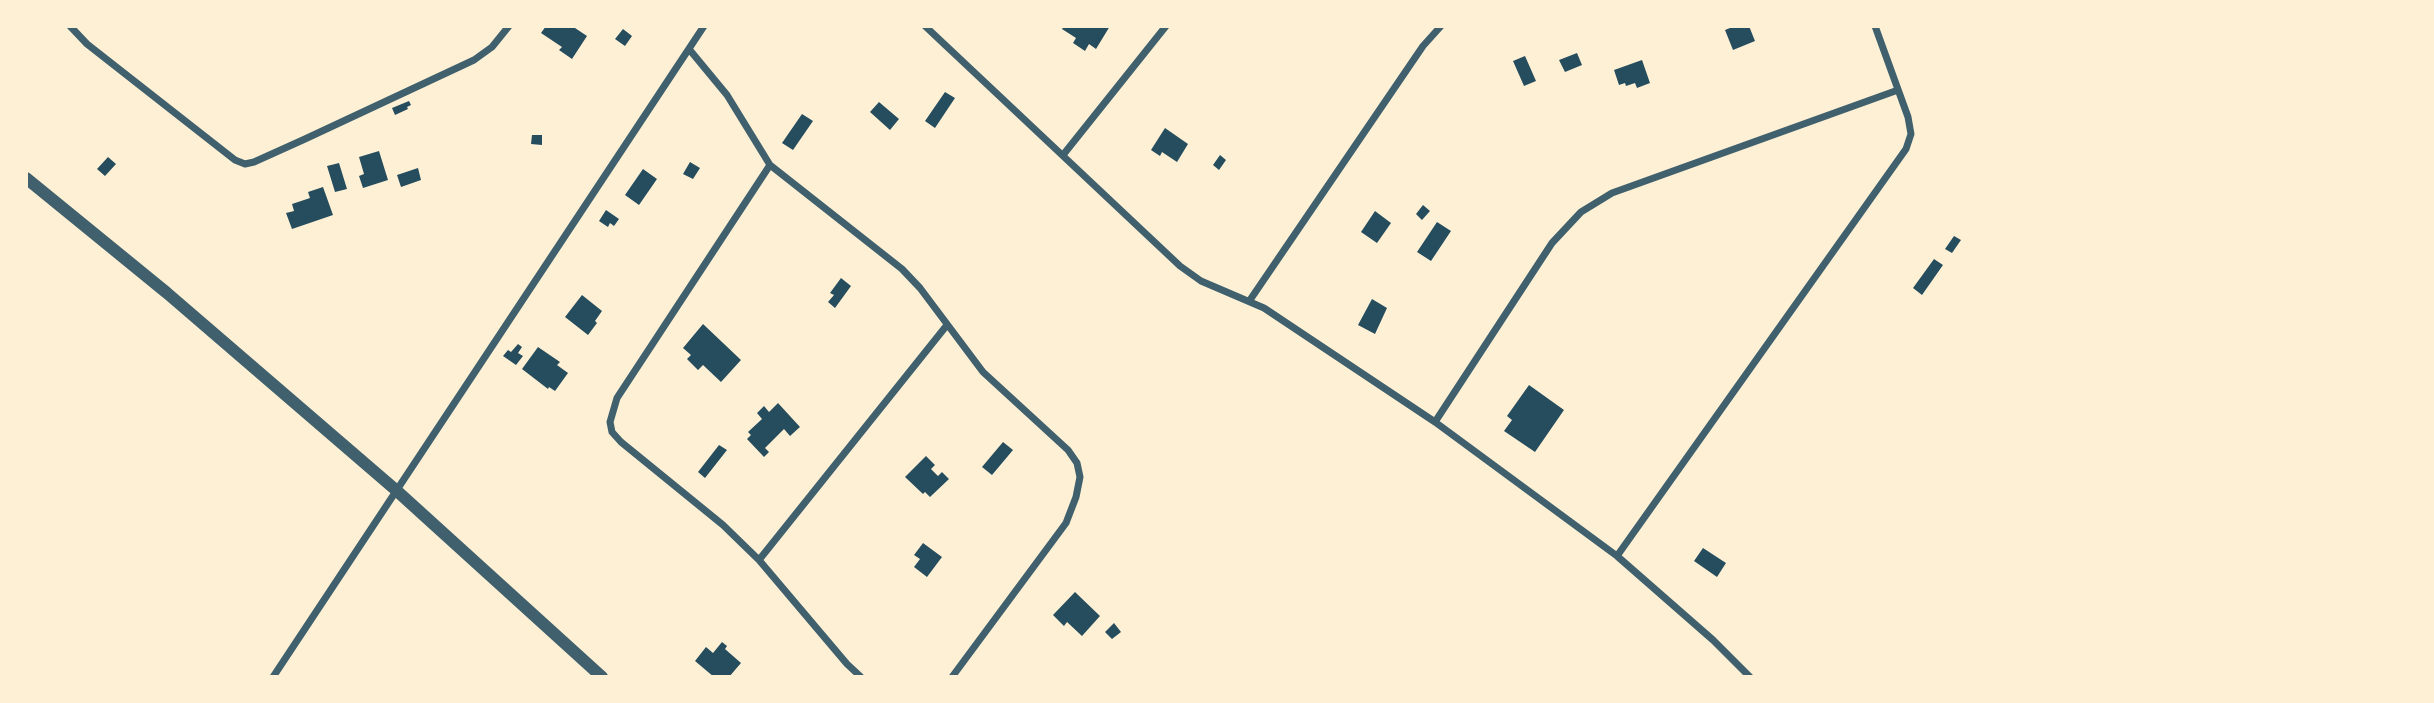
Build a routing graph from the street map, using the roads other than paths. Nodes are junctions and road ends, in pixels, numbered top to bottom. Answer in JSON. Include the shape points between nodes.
{"nodes":[{"id":1,"x":70,"y":26,"type":"edge"},
{"id":2,"x":509,"y":26,"type":"edge"},
{"id":3,"x":704,"y":26,"type":"edge"},
{"id":4,"x":925,"y":26,"type":"edge"},
{"id":5,"x":1166,"y":26,"type":"edge"},
{"id":6,"x":1441,"y":26,"type":"edge"},
{"id":7,"x":1875,"y":26,"type":"edge"},
{"id":8,"x":690,"y":49,"type":"junction"},
{"id":9,"x":1898,"y":90,"type":"junction"},
{"id":10,"x":1063,"y":155,"type":"junction"},
{"id":11,"x":770,"y":165,"type":"junction"},
{"id":12,"x":26,"y":178,"type":"edge"},
{"id":13,"x":1251,"y":300,"type":"junction"},
{"id":14,"x":947,"y":325,"type":"junction"},
{"id":15,"x":1435,"y":422,"type":"junction"},
{"id":16,"x":397,"y":491,"type":"junction"},
{"id":17,"x":1617,"y":556,"type":"junction"},
{"id":18,"x":759,"y":560,"type":"junction"},
{"id":19,"x":273,"y":677,"type":"edge"},
{"id":20,"x":602,"y":677,"type":"edge"},
{"id":21,"x":860,"y":677,"type":"edge"},
{"id":22,"x":952,"y":677,"type":"edge"},
{"id":23,"x":1750,"y":677,"type":"edge"}],
"edges":[{"from":1,"to":2,"type":"street","via":[[87,44],[245,164],[474,60]]},
{"from":3,"to":8,"type":"street"},
{"from":4,"to":10,"type":"street"},
{"from":5,"to":10,"type":"street"},
{"from":6,"to":13,"type":"street"},
{"from":7,"to":9,"type":"street"},
{"from":8,"to":11,"type":"street","via":[[727,95]]},
{"from":8,"to":16,"type":"street"},
{"from":9,"to":15,"type":"street","via":[[1612,193],[1581,212],[1552,243]]},
{"from":9,"to":17,"type":"street","via":[[1911,134],[1906,149]]},
{"from":10,"to":13,"type":"street","via":[[1180,266],[1200,281]]},
{"from":11,"to":14,"type":"street","via":[[902,269]]},
{"from":11,"to":18,"type":"street","via":[[617,398],[610,422],[621,442]]},
{"from":12,"to":16,"type":"street"},
{"from":13,"to":15,"type":"street"},
{"from":14,"to":18,"type":"street"},
{"from":14,"to":22,"type":"street","via":[[983,372],[1068,450],[1080,477],[1066,523]]},
{"from":15,"to":17,"type":"street"},
{"from":16,"to":19,"type":"street"},
{"from":16,"to":20,"type":"street"},
{"from":17,"to":23,"type":"street"},
{"from":18,"to":21,"type":"street"}]}
